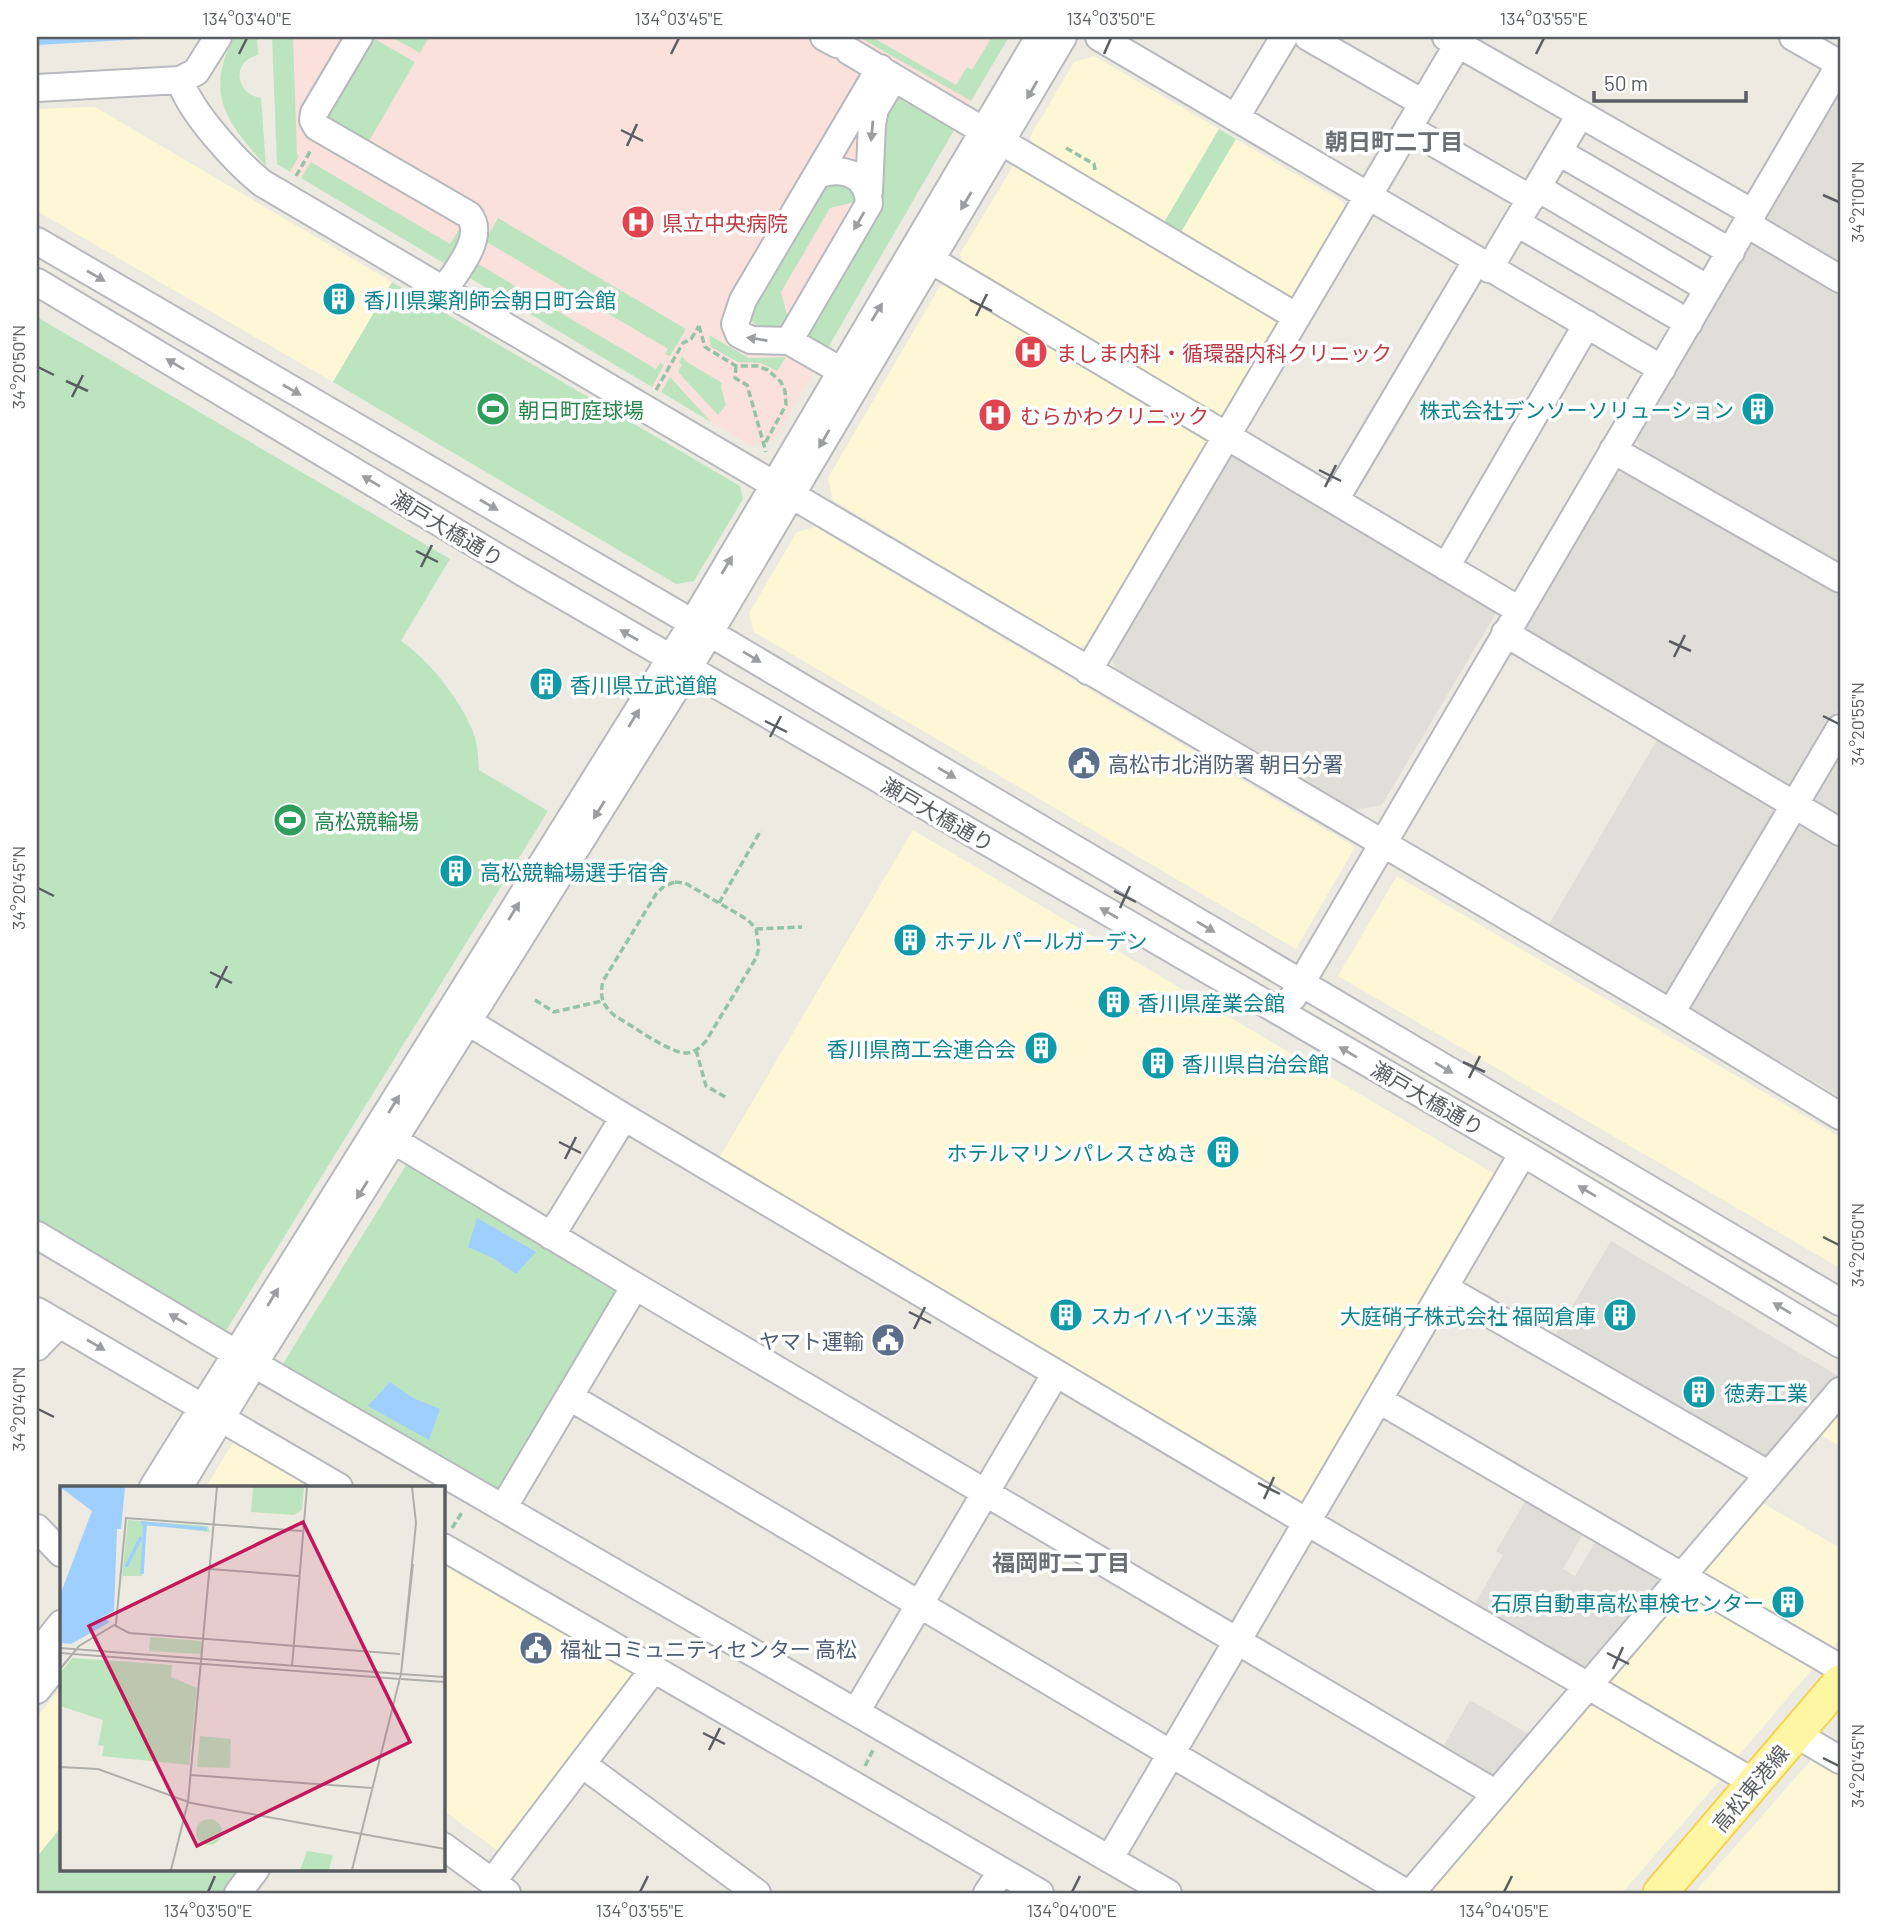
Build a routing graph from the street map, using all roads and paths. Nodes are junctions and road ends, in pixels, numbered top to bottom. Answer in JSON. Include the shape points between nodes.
{"nodes":[{"id":1,"x":218,"y":37,"type":"edge"},
{"id":2,"x":359,"y":37,"type":"edge"},
{"id":3,"x":1039,"y":37,"type":"edge"},
{"id":4,"x":1063,"y":37,"type":"edge"},
{"id":5,"x":1100,"y":37,"type":"edge"},
{"id":6,"x":1284,"y":37,"type":"edge"},
{"id":7,"x":1308,"y":37,"type":"edge"},
{"id":8,"x":1793,"y":37,"type":"edge"},
{"id":9,"x":1455,"y":39,"type":"edge"},
{"id":10,"x":837,"y":44,"type":"edge"},
{"id":11,"x":1840,"y":64,"type":"edge"},
{"id":12,"x":887,"y":73,"type":"junction"},
{"id":13,"x":180,"y":80,"type":"junction"},
{"id":14,"x":37,"y":88,"type":"edge"},
{"id":15,"x":1423,"y":103,"type":"junction"},
{"id":16,"x":1580,"y":115,"type":"junction"},
{"id":17,"x":1236,"y":117,"type":"junction"},
{"id":18,"x":1408,"y":128,"type":"junction"},
{"id":19,"x":993,"y":136,"type":"junction"},
{"id":20,"x":1066,"y":148,"type":"dead end"},
{"id":21,"x":1559,"y":152,"type":"junction"},
{"id":22,"x":306,"y":157,"type":"dead end"},
{"id":23,"x":817,"y":175,"type":"junction"},
{"id":24,"x":296,"y":176,"type":"dead end"},
{"id":25,"x":1104,"y":176,"type":"dead end"},
{"id":26,"x":869,"y":191,"type":"junction"},
{"id":27,"x":1534,"y":194,"type":"junction"},
{"id":28,"x":1368,"y":196,"type":"junction"},
{"id":29,"x":1750,"y":219,"type":"junction"},
{"id":30,"x":1517,"y":223,"type":"junction"},
{"id":31,"x":37,"y":241,"type":"edge"},
{"id":32,"x":1731,"y":251,"type":"junction"},
{"id":33,"x":931,"y":260,"type":"junction"},
{"id":34,"x":1483,"y":265,"type":"junction"},
{"id":35,"x":1840,"y":279,"type":"edge"},
{"id":36,"x":37,"y":282,"type":"edge"},
{"id":37,"x":1708,"y":289,"type":"junction"},
{"id":38,"x":444,"y":290,"type":"junction"},
{"id":39,"x":1297,"y":317,"type":"junction"},
{"id":40,"x":1689,"y":323,"type":"junction"},
{"id":41,"x":1587,"y":324,"type":"junction"},
{"id":42,"x":789,"y":341,"type":"junction"},
{"id":43,"x":736,"y":366,"type":"junction"},
{"id":44,"x":1661,"y":369,"type":"junction"},
{"id":45,"x":850,"y":376,"type":"junction"},
{"id":46,"x":660,"y":383,"type":"dead end"},
{"id":47,"x":1226,"y":436,"type":"junction"},
{"id":48,"x":764,"y":445,"type":"junction"},
{"id":49,"x":1613,"y":450,"type":"junction"},
{"id":50,"x":766,"y":452,"type":"dead end"},
{"id":51,"x":783,"y":490,"type":"junction"},
{"id":52,"x":1335,"y":500,"type":"junction"},
{"id":53,"x":1446,"y":567,"type":"junction"},
{"id":54,"x":1840,"y":579,"type":"edge"},
{"id":55,"x":1519,"y":610,"type":"junction"},
{"id":56,"x":701,"y":628,"type":"junction"},
{"id":57,"x":1505,"y":634,"type":"junction"},
{"id":58,"x":679,"y":664,"type":"junction"},
{"id":59,"x":1088,"y":671,"type":"junction"},
{"id":60,"x":1840,"y":728,"type":"edge"},
{"id":61,"x":1793,"y":804,"type":"junction"},
{"id":62,"x":761,"y":830,"type":"dead end"},
{"id":63,"x":1840,"y":832,"type":"edge"},
{"id":64,"x":1382,"y":843,"type":"junction"},
{"id":65,"x":719,"y":903,"type":"junction"},
{"id":66,"x":802,"y":927,"type":"dead end"},
{"id":67,"x":756,"y":929,"type":"junction"},
{"id":68,"x":1302,"y":984,"type":"junction"},
{"id":69,"x":535,"y":1000,"type":"dead end"},
{"id":70,"x":602,"y":1001,"type":"junction"},
{"id":71,"x":1671,"y":1013,"type":"junction"},
{"id":72,"x":1283,"y":1014,"type":"junction"},
{"id":73,"x":459,"y":1016,"type":"junction"},
{"id":74,"x":696,"y":1051,"type":"junction"},
{"id":75,"x":727,"y":1098,"type":"dead end"},
{"id":76,"x":1840,"y":1116,"type":"edge"},
{"id":77,"x":624,"y":1117,"type":"junction"},
{"id":78,"x":393,"y":1140,"type":"junction"},
{"id":79,"x":1523,"y":1153,"type":"junction"},
{"id":80,"x":37,"y":1235,"type":"edge"},
{"id":81,"x":551,"y":1236,"type":"junction"},
{"id":82,"x":635,"y":1286,"type":"junction"},
{"id":83,"x":1445,"y":1288,"type":"junction"},
{"id":84,"x":1840,"y":1301,"type":"edge"},
{"id":85,"x":37,"y":1311,"type":"edge"},
{"id":86,"x":60,"y":1324,"type":"junction"},
{"id":87,"x":1840,"y":1344,"type":"edge"},
{"id":88,"x":37,"y":1347,"type":"edge"},
{"id":89,"x":245,"y":1359,"type":"junction"},
{"id":90,"x":1056,"y":1373,"type":"junction"},
{"id":91,"x":1840,"y":1391,"type":"edge"},
{"id":92,"x":570,"y":1397,"type":"junction"},
{"id":93,"x":1379,"y":1401,"type":"junction"},
{"id":94,"x":212,"y":1413,"type":"junction"},
{"id":95,"x":1768,"y":1474,"type":"junction"},
{"id":96,"x":154,"y":1486,"type":"edge"},
{"id":97,"x":179,"y":1486,"type":"edge"},
{"id":98,"x":337,"y":1486,"type":"edge"},
{"id":99,"x":474,"y":1491,"type":"junction"},
{"id":100,"x":985,"y":1493,"type":"junction"},
{"id":101,"x":503,"y":1508,"type":"junction"},
{"id":102,"x":1307,"y":1522,"type":"junction"},
{"id":103,"x":37,"y":1528,"type":"edge"},
{"id":104,"x":446,"y":1541,"type":"edge"},
{"id":105,"x":60,"y":1552,"type":"edge"},
{"id":106,"x":1681,"y":1577,"type":"junction"},
{"id":107,"x":920,"y":1606,"type":"junction"},
{"id":108,"x":60,"y":1625,"type":"edge"},
{"id":109,"x":1237,"y":1641,"type":"junction"},
{"id":110,"x":37,"y":1654,"type":"edge"},
{"id":111,"x":60,"y":1661,"type":"edge"},
{"id":112,"x":1840,"y":1668,"type":"edge"},
{"id":113,"x":654,"y":1669,"type":"junction"},
{"id":114,"x":1840,"y":1682,"type":"edge"},
{"id":115,"x":1587,"y":1686,"type":"junction"},
{"id":116,"x":37,"y":1690,"type":"edge"},
{"id":117,"x":856,"y":1712,"type":"junction"},
{"id":118,"x":884,"y":1729,"type":"junction"},
{"id":119,"x":1796,"y":1734,"type":"junction"},
{"id":120,"x":1170,"y":1755,"type":"junction"},
{"id":121,"x":1840,"y":1760,"type":"edge"},
{"id":122,"x":582,"y":1764,"type":"junction"},
{"id":123,"x":1755,"y":1783,"type":"junction"},
{"id":124,"x":855,"y":1787,"type":"junction"},
{"id":125,"x":1495,"y":1793,"type":"junction"},
{"id":126,"x":444,"y":1847,"type":"edge"},
{"id":127,"x":1110,"y":1858,"type":"junction"},
{"id":128,"x":255,"y":1870,"type":"edge"},
{"id":129,"x":1002,"y":1871,"type":"junction"},
{"id":130,"x":499,"y":1888,"type":"edge"},
{"id":131,"x":238,"y":1893,"type":"edge"},
{"id":132,"x":757,"y":1893,"type":"edge"},
{"id":133,"x":987,"y":1893,"type":"edge"},
{"id":134,"x":1040,"y":1893,"type":"edge"},
{"id":135,"x":1168,"y":1893,"type":"edge"},
{"id":136,"x":1408,"y":1893,"type":"edge"},
{"id":137,"x":1660,"y":1893,"type":"edge"}],
"edges":[{"from":1,"to":13,"type":"street","via":[[196,72]]},
{"from":2,"to":38,"type":"street","via":[[313,120],[317,127],[468,215],[475,226],[474,238]]},
{"from":3,"to":19,"type":"street"},
{"from":4,"to":19,"type":"street","one_way":true},
{"from":5,"to":17,"type":"street"},
{"from":6,"to":17,"type":"street"},
{"from":7,"to":15,"type":"street"},
{"from":8,"to":11,"type":"street"},
{"from":9,"to":15,"type":"street"},
{"from":9,"to":16,"type":"street"},
{"from":10,"to":12,"type":"street"},
{"from":11,"to":29,"type":"street"},
{"from":12,"to":19,"type":"street"},
{"from":12,"to":23,"type":"street"},
{"from":12,"to":26,"type":"street","one_way":true,"via":[[872,124]]},
{"from":13,"to":14,"type":"street"},
{"from":13,"to":38,"type":"street","via":[[192,106],[262,183]]},
{"from":15,"to":18,"type":"street"},
{"from":16,"to":21,"type":"street"},
{"from":16,"to":29,"type":"street"},
{"from":17,"to":28,"type":"street"},
{"from":18,"to":27,"type":"street"},
{"from":18,"to":28,"type":"street"},
{"from":19,"to":33,"type":"street","one_way":true},
{"from":19,"to":39,"type":"street"},
{"from":45,"to":19,"type":"street","one_way":true},
{"from":20,"to":25,"type":"path","via":[[1094,164]]},
{"from":21,"to":27,"type":"street"},
{"from":21,"to":32,"type":"street"},
{"from":22,"to":24,"type":"path"},
{"from":23,"to":26,"type":"street","via":[[846,172]]},
{"from":42,"to":23,"type":"street","one_way":true,"via":[[751,340],[739,334],[735,324],[743,300]]},
{"from":26,"to":42,"type":"street","one_way":true,"via":[[869,204]]},
{"from":27,"to":30,"type":"street"},
{"from":27,"to":37,"type":"street"},
{"from":28,"to":34,"type":"street"},
{"from":28,"to":39,"type":"street"},
{"from":29,"to":32,"type":"street"},
{"from":29,"to":35,"type":"street"},
{"from":30,"to":34,"type":"street"},
{"from":30,"to":40,"type":"street"},
{"from":31,"to":56,"type":"street","name":"瀬戸大橋通り","one_way":true},
{"from":32,"to":37,"type":"street"},
{"from":33,"to":45,"type":"street"},
{"from":33,"to":47,"type":"street"},
{"from":34,"to":41,"type":"street"},
{"from":34,"to":52,"type":"street"},
{"from":58,"to":36,"type":"street","name":"瀬戸大橋通り","one_way":true},
{"from":37,"to":40,"type":"street"},
{"from":38,"to":51,"type":"street"},
{"from":39,"to":47,"type":"street"},
{"from":40,"to":44,"type":"street"},
{"from":41,"to":44,"type":"street"},
{"from":41,"to":53,"type":"street"},
{"from":42,"to":45,"type":"street"},
{"from":43,"to":46,"type":"path","via":[[705,347],[699,326],[691,340],[683,343]]},
{"from":43,"to":48,"type":"path","via":[[735,378],[747,386]]},
{"from":43,"to":48,"type":"path","via":[[768,370],[785,391],[786,405]]},
{"from":44,"to":49,"type":"street"},
{"from":45,"to":51,"type":"street"},
{"from":47,"to":52,"type":"street"},
{"from":47,"to":59,"type":"street"},
{"from":48,"to":50,"type":"path"},
{"from":49,"to":54,"type":"street"},
{"from":49,"to":55,"type":"street"},
{"from":51,"to":56,"type":"street"},
{"from":51,"to":59,"type":"street"},
{"from":52,"to":53,"type":"street"},
{"from":53,"to":55,"type":"street"},
{"from":55,"to":57,"type":"street"},
{"from":56,"to":58,"type":"street"},
{"from":56,"to":68,"type":"street","name":"瀬戸大橋通り","one_way":true},
{"from":57,"to":61,"type":"street"},
{"from":57,"to":64,"type":"street"},
{"from":72,"to":58,"type":"street","name":"瀬戸大橋通り","one_way":true},
{"from":58,"to":73,"type":"street"},
{"from":59,"to":64,"type":"street"},
{"from":60,"to":61,"type":"street"},
{"from":61,"to":63,"type":"street"},
{"from":61,"to":71,"type":"street"},
{"from":62,"to":65,"type":"path"},
{"from":64,"to":68,"type":"street"},
{"from":64,"to":71,"type":"street"},
{"from":65,"to":67,"type":"path"},
{"from":65,"to":70,"type":"path","via":[[685,883],[664,886],[603,981]]},
{"from":66,"to":67,"type":"path"},
{"from":67,"to":74,"type":"path","via":[[760,939],[756,958]]},
{"from":68,"to":72,"type":"street"},
{"from":68,"to":84,"type":"street","name":"瀬戸大橋通り","one_way":true},
{"from":69,"to":70,"type":"path","via":[[555,1012]]},
{"from":70,"to":74,"type":"path","via":[[615,1016],[673,1049]]},
{"from":71,"to":76,"type":"street"},
{"from":79,"to":72,"type":"street","name":"瀬戸大橋通り","one_way":true},
{"from":73,"to":77,"type":"street"},
{"from":73,"to":78,"type":"street"},
{"from":89,"to":73,"type":"street","one_way":true},
{"from":74,"to":75,"type":"path","via":[[706,1086]]},
{"from":77,"to":81,"type":"street"},
{"from":77,"to":90,"type":"street"},
{"from":78,"to":81,"type":"street"},
{"from":78,"to":89,"type":"street","one_way":true},
{"from":79,"to":83,"type":"street"},
{"from":87,"to":79,"type":"street","name":"瀬戸大橋通り","one_way":true},
{"from":89,"to":80,"type":"street","one_way":true},
{"from":81,"to":82,"type":"street"},
{"from":82,"to":92,"type":"street"},
{"from":82,"to":100,"type":"street"},
{"from":83,"to":93,"type":"street"},
{"from":83,"to":95,"type":"street"},
{"from":85,"to":86,"type":"street"},
{"from":86,"to":88,"type":"street"},
{"from":86,"to":94,"type":"street","one_way":true},
{"from":89,"to":94,"type":"street"},
{"from":89,"to":99,"type":"street"},
{"from":90,"to":100,"type":"street"},
{"from":90,"to":102,"type":"street"},
{"from":91,"to":95,"type":"street"},
{"from":92,"to":101,"type":"street"},
{"from":92,"to":107,"type":"street"},
{"from":93,"to":102,"type":"street"},
{"from":93,"to":106,"type":"street"},
{"from":94,"to":96,"type":"street"},
{"from":94,"to":97,"type":"street"},
{"from":94,"to":98,"type":"street"},
{"from":95,"to":106,"type":"street"},
{"from":99,"to":101,"type":"street"},
{"from":99,"to":104,"type":"path"},
{"from":100,"to":107,"type":"street"},
{"from":100,"to":109,"type":"street"},
{"from":101,"to":117,"type":"street"},
{"from":102,"to":109,"type":"street"},
{"from":102,"to":115,"type":"street"},
{"from":103,"to":105,"type":"street"},
{"from":104,"to":113,"type":"street"},
{"from":106,"to":112,"type":"street"},
{"from":106,"to":115,"type":"street"},
{"from":107,"to":117,"type":"street"},
{"from":107,"to":120,"type":"street"},
{"from":108,"to":110,"type":"street"},
{"from":109,"to":120,"type":"street"},
{"from":109,"to":125,"type":"street"},
{"from":111,"to":116,"type":"street"},
{"from":113,"to":122,"type":"street"},
{"from":113,"to":124,"type":"street"},
{"from":114,"to":119,"type":"main road","name":"高松東港線"},
{"from":115,"to":123,"type":"street"},
{"from":115,"to":125,"type":"street"},
{"from":117,"to":118,"type":"street"},
{"from":118,"to":124,"type":"path"},
{"from":118,"to":127,"type":"street"},
{"from":119,"to":121,"type":"street"},
{"from":119,"to":123,"type":"main road","name":"高松東港線"},
{"from":120,"to":127,"type":"street"},
{"from":120,"to":136,"type":"street"},
{"from":122,"to":130,"type":"street"},
{"from":122,"to":132,"type":"street"},
{"from":123,"to":137,"type":"main road","name":"高松東港線"},
{"from":124,"to":129,"type":"street"},
{"from":125,"to":136,"type":"street"},
{"from":126,"to":130,"type":"street"},
{"from":127,"to":135,"type":"street"},
{"from":128,"to":131,"type":"street"},
{"from":129,"to":133,"type":"street"},
{"from":129,"to":134,"type":"street"}]}
